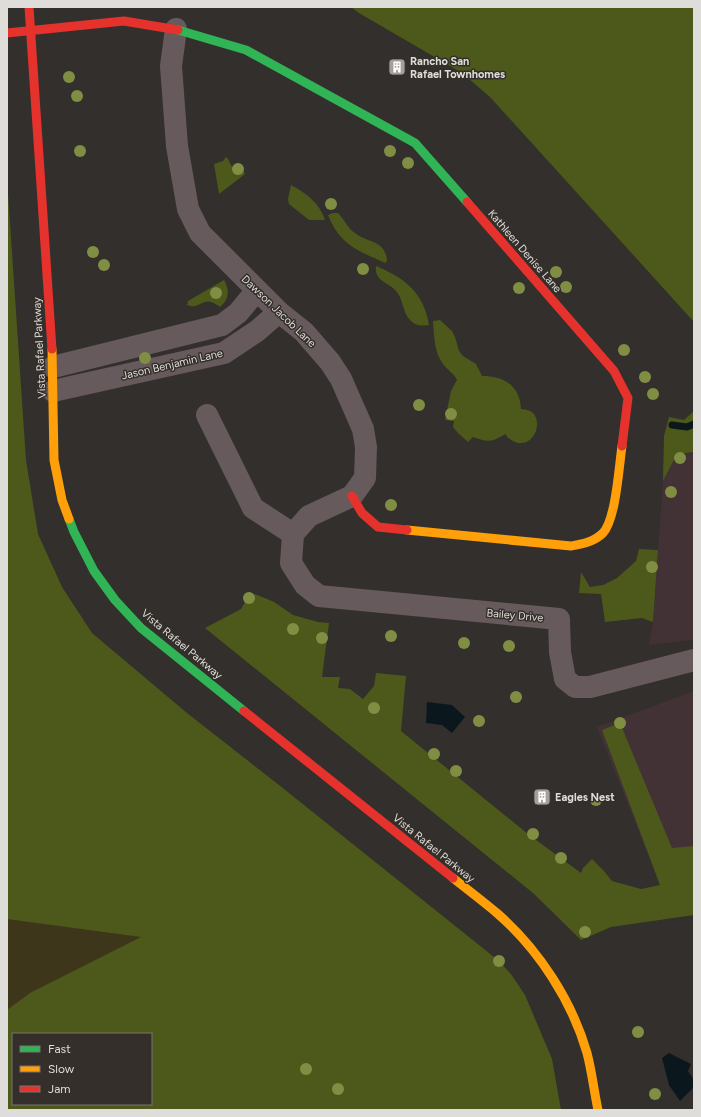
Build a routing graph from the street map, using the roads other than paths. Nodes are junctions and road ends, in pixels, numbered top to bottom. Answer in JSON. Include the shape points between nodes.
{"nodes":[{"id":1,"x":29,"y":7,"type":"edge"},
{"id":2,"x":176,"y":29,"type":"junction"},
{"id":3,"x":30,"y":32,"type":"junction"},
{"id":4,"x":7,"y":33,"type":"edge"},
{"id":5,"x":257,"y":290,"type":"junction"},
{"id":6,"x":279,"y":312,"type":"junction"},
{"id":7,"x":53,"y":366,"type":"junction"},
{"id":8,"x":53,"y":391,"type":"junction"},
{"id":9,"x":207,"y":415,"type":"dead end"},
{"id":10,"x":352,"y":496,"type":"junction"},
{"id":11,"x":293,"y":534,"type":"junction"},
{"id":12,"x":694,"y":660,"type":"edge"},
{"id":13,"x":598,"y":1110,"type":"edge"}],
"edges":[{"from":1,"to":3,"type":"street","name":"Vista Rafael Parkway"},
{"from":2,"to":3,"type":"street","name":"Kathleen Denise Lane","via":[[124,21]]},
{"from":2,"to":5,"type":"street","name":"Dawson Jacob Lane","via":[[171,66],[177,146],[188,209],[200,233]]},
{"from":2,"to":10,"type":"street","name":"Kathleen Denise Lane","via":[[246,50],[415,143],[614,371],[628,398],[613,513],[603,534],[589,542],[571,546],[378,527],[357,508]]},
{"from":3,"to":4,"type":"street","name":"Kathleen Denise Lane"},
{"from":3,"to":7,"type":"street","name":"Vista Rafael Parkway"},
{"from":5,"to":6,"type":"street","name":"Dawson Jacob Lane"},
{"from":5,"to":7,"type":"street","via":[[238,313],[222,325]]},
{"from":6,"to":8,"type":"street","name":"Jason Benjamin Lane","via":[[257,331],[224,353]]},
{"from":6,"to":10,"type":"street","name":"Dawson Jacob Lane","via":[[304,332],[330,362],[341,379],[363,428],[366,447],[364,478]]},
{"from":7,"to":8,"type":"street","name":"Vista Rafael Parkway"},
{"from":8,"to":13,"type":"street","name":"Vista Rafael Parkway","via":[[54,460],[62,500],[90,564],[115,600],[141,628],[499,915],[523,940],[554,979],[573,1015],[587,1054]]},
{"from":9,"to":11,"type":"street","via":[[253,508]]},
{"from":10,"to":11,"type":"street","via":[[309,516]]},
{"from":11,"to":12,"type":"street","name":"Bailey Drive","via":[[291,563],[305,585],[320,596],[559,619],[560,652],[565,679],[575,687],[590,688]]}]}
